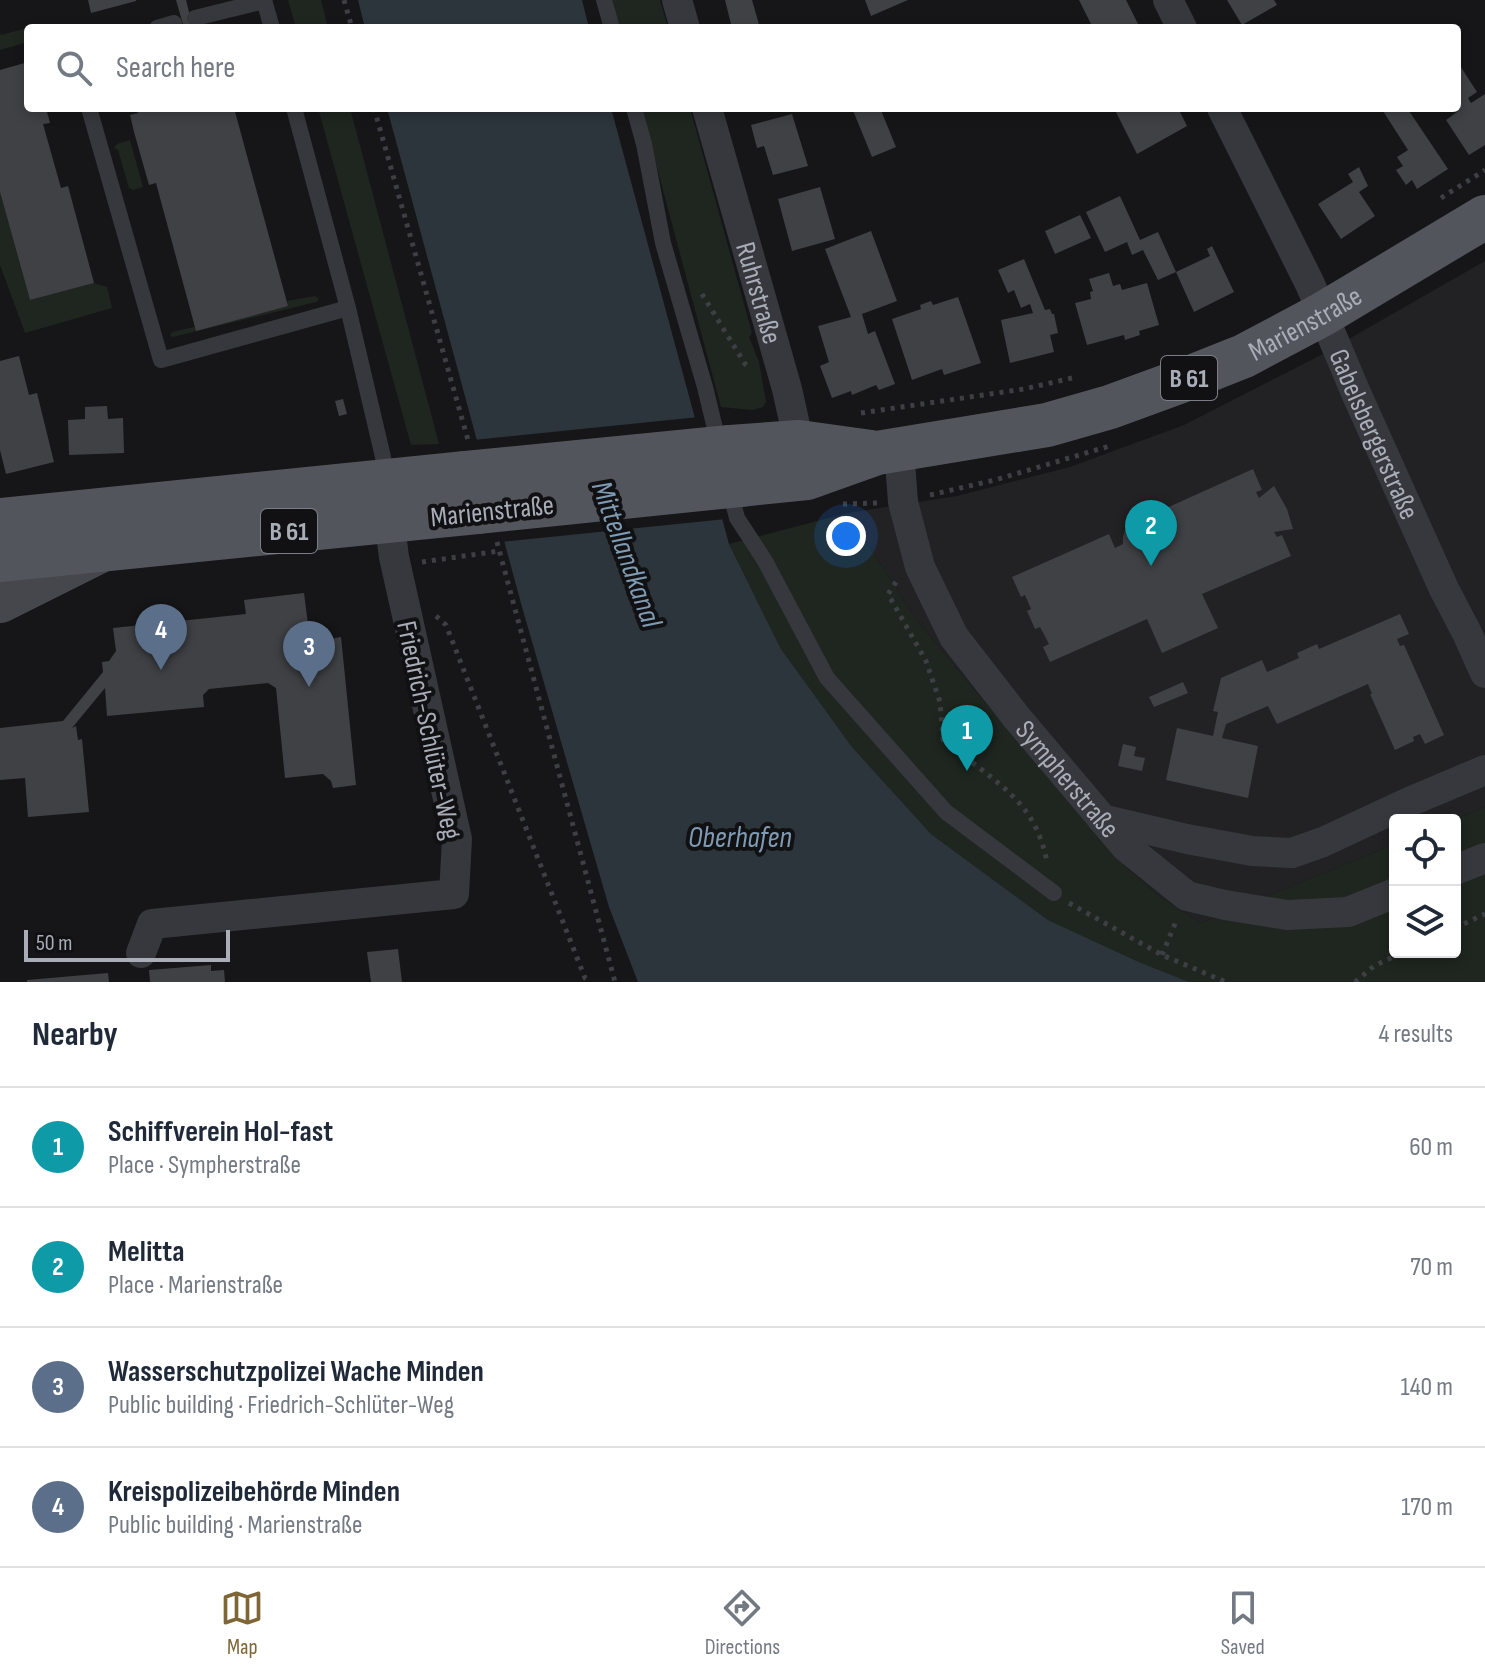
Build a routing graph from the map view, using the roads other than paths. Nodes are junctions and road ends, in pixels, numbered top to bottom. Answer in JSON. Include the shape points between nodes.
{"nodes":[{"id":1,"x":264,"y":0,"type":"edge"},
{"id":2,"x":604,"y":0,"type":"edge"},
{"id":3,"x":677,"y":0,"type":"edge"},
{"id":4,"x":1168,"y":0,"type":"edge"},
{"id":5,"x":195,"y":18,"type":"dead end"},
{"id":6,"x":174,"y":23,"type":"dead end"},
{"id":7,"x":171,"y":24,"type":"edge"},
{"id":8,"x":271,"y":24,"type":"edge"},
{"id":9,"x":611,"y":24,"type":"edge"},
{"id":10,"x":684,"y":24,"type":"edge"},
{"id":11,"x":1180,"y":24,"type":"edge"},
{"id":12,"x":90,"y":112,"type":"edge"},
{"id":13,"x":295,"y":112,"type":"edge"},
{"id":14,"x":635,"y":112,"type":"edge"},
{"id":15,"x":708,"y":112,"type":"edge"},
{"id":16,"x":1224,"y":112,"type":"edge"},
{"id":17,"x":1485,"y":217,"type":"edge"},
{"id":18,"x":348,"y":308,"type":"junction"},
{"id":19,"x":1323,"y":314,"type":"junction"},
{"id":20,"x":888,"y":451,"type":"junction"},
{"id":21,"x":803,"y":460,"type":"junction"},
{"id":22,"x":730,"y":467,"type":"junction"},
{"id":23,"x":387,"y":501,"type":"junction"},
{"id":24,"x":0,"y":520,"type":"edge"},
{"id":25,"x":101,"y":550,"type":"junction"},
{"id":26,"x":0,"y":560,"type":"edge"},
{"id":27,"x":0,"y":601,"type":"edge"},
{"id":28,"x":1485,"y":673,"type":"edge"},
{"id":29,"x":1485,"y":770,"type":"edge"},
{"id":30,"x":1102,"y":819,"type":"junction"},
{"id":31,"x":1485,"y":858,"type":"edge"},
{"id":32,"x":1461,"y":868,"type":"edge"},
{"id":33,"x":1054,"y":893,"type":"road end"},
{"id":34,"x":1389,"y":895,"type":"edge"},
{"id":35,"x":141,"y":953,"type":"dead end"}],
"edges":[{"from":1,"to":5,"type":"lane"},
{"from":1,"to":8,"type":"lane"},
{"from":2,"to":9,"type":"lane"},
{"from":3,"to":10,"type":"street"},
{"from":4,"to":11,"type":"street"},
{"from":6,"to":7,"type":"lane"},
{"from":12,"to":18,"type":"lane","via":[[161,360]]},
{"from":13,"to":18,"type":"lane"},
{"from":14,"to":22,"type":"lane","via":[[663,243]]},
{"from":15,"to":21,"type":"street","name":"Ruhrstraße"},
{"from":16,"to":19,"type":"street","name":"Gabelsbergerstraße"},
{"from":17,"to":19,"type":"main road","name":"Marienstraße","number":"B 61"},
{"from":18,"to":23,"type":"lane","via":[[383,457]]},
{"from":19,"to":20,"type":"main road","name":"Marienstraße","number":"B 61","via":[[1244,356],[1110,407],[1047,425]]},
{"from":19,"to":28,"type":"street","name":"Gabelsbergerstraße"},
{"from":20,"to":21,"type":"main road","name":"Marienstraße","number":"B 61"},
{"from":20,"to":30,"type":"street","name":"Sympherstraße","via":[[920,567],[954,637]]},
{"from":21,"to":22,"type":"main road","name":"Marienstraße","number":"B 61"},
{"from":22,"to":23,"type":"main road","name":"Marienstraße","number":"B 61","bridge":true},
{"from":22,"to":33,"type":"lane","via":[[737,518],[827,678],[946,812]]},
{"from":23,"to":24,"type":"main road","name":"Marienstraße","number":"B 61"},
{"from":23,"to":25,"type":"main road","name":"Marienstraße","number":"B 61"},
{"from":23,"to":35,"type":"street","name":"Friedrich-Schlüter-Weg","via":[[394,557],[457,839],[454,894],[152,924]]},
{"from":25,"to":26,"type":"main road","name":"Marienstraße","number":"B 61"},
{"from":25,"to":27,"type":"main road"},
{"from":29,"to":30,"type":"street","via":[[1292,853],[1252,851]]},
{"from":30,"to":34,"type":"street","name":"Sympherstraße","via":[[1126,847],[1187,896],[1287,915],[1348,912]]},
{"from":31,"to":32,"type":"street"}]}
